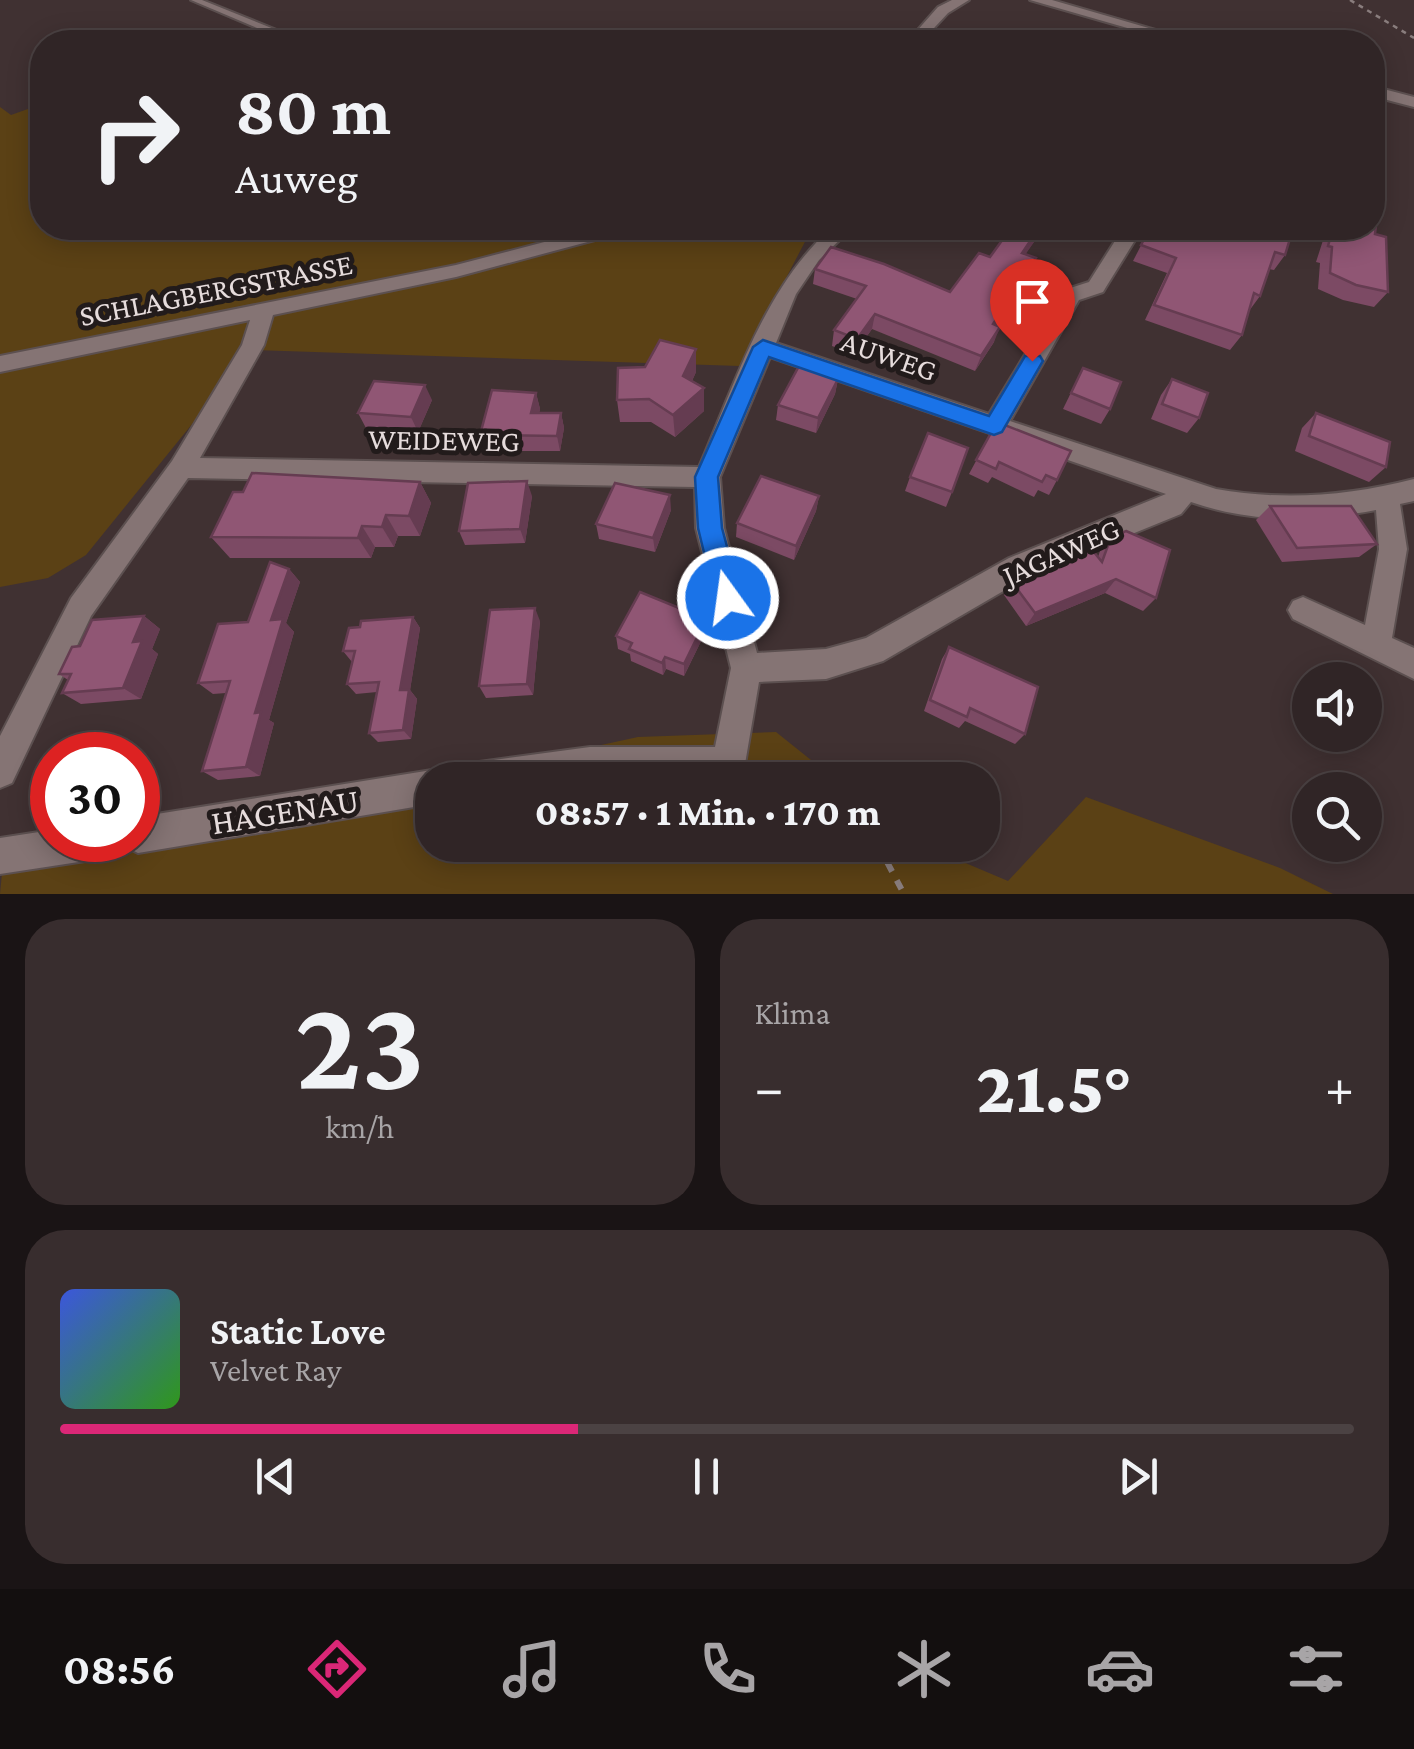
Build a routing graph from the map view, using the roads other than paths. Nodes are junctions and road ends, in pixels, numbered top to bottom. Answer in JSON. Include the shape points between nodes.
{"nodes":[{"id":1,"x":194,"y":0,"type":"edge"},
{"id":2,"x":962,"y":0,"type":"edge"},
{"id":3,"x":1037,"y":0,"type":"edge"},
{"id":4,"x":268,"y":30,"type":"edge"},
{"id":5,"x":925,"y":30,"type":"edge"},
{"id":6,"x":1146,"y":30,"type":"edge"},
{"id":7,"x":1385,"y":95,"type":"edge"},
{"id":8,"x":1414,"y":102,"type":"edge"},
{"id":9,"x":573,"y":240,"type":"edge"},
{"id":10,"x":830,"y":240,"type":"edge"},
{"id":11,"x":1125,"y":240,"type":"edge"},
{"id":12,"x":264,"y":313,"type":"junction"},
{"id":13,"x":763,"y":347,"type":"junction"},
{"id":14,"x":0,"y":364,"type":"edge"},
{"id":15,"x":994,"y":426,"type":"junction"},
{"id":16,"x":181,"y":468,"type":"junction"},
{"id":17,"x":706,"y":477,"type":"junction"},
{"id":18,"x":1185,"y":490,"type":"junction"},
{"id":19,"x":1414,"y":490,"type":"edge"},
{"id":20,"x":1384,"y":498,"type":"junction"},
{"id":21,"x":1303,"y":610,"type":"dead end"},
{"id":22,"x":1376,"y":646,"type":"junction"},
{"id":23,"x":1414,"y":664,"type":"edge"},
{"id":24,"x":746,"y":668,"type":"junction"},
{"id":25,"x":728,"y":762,"type":"edge"},
{"id":26,"x":0,"y":771,"type":"edge"},
{"id":27,"x":415,"y":790,"type":"edge"},
{"id":28,"x":160,"y":831,"type":"edge"},
{"id":29,"x":30,"y":851,"type":"edge"},
{"id":30,"x":0,"y":856,"type":"edge"}],
"edges":[{"from":1,"to":4,"type":"lane"},
{"from":2,"to":5,"type":"street"},
{"from":3,"to":6,"type":"street"},
{"from":7,"to":8,"type":"street"},
{"from":9,"to":12,"type":"street","name":"SCHLAGBERGSTRASSE"},
{"from":10,"to":13,"type":"street","via":[[799,272]]},
{"from":11,"to":15,"type":"street","via":[[1096,287],[1071,296]]},
{"from":12,"to":14,"type":"street","name":"SCHLAGBERGSTRASSE"},
{"from":12,"to":16,"type":"street"},
{"from":13,"to":15,"type":"street","name":"AUWEG"},
{"from":13,"to":17,"type":"street"},
{"from":15,"to":18,"type":"street","name":"AUWEG"},
{"from":16,"to":17,"type":"street","name":"WEIDEWEG"},
{"from":16,"to":26,"type":"street","via":[[81,607]]},
{"from":17,"to":24,"type":"street","via":[[710,528]]},
{"from":18,"to":20,"type":"street","via":[[1253,505]]},
{"from":18,"to":24,"type":"street","name":"JAGAWEG","via":[[1172,506],[1020,568],[872,651],[826,664]]},
{"from":19,"to":20,"type":"street"},
{"from":20,"to":22,"type":"street","via":[[1395,529]]},
{"from":21,"to":22,"type":"street"},
{"from":22,"to":23,"type":"street"},
{"from":24,"to":25,"type":"street"},
{"from":27,"to":28,"type":"street","name":"HAGENAU"},
{"from":29,"to":30,"type":"street"}]}
